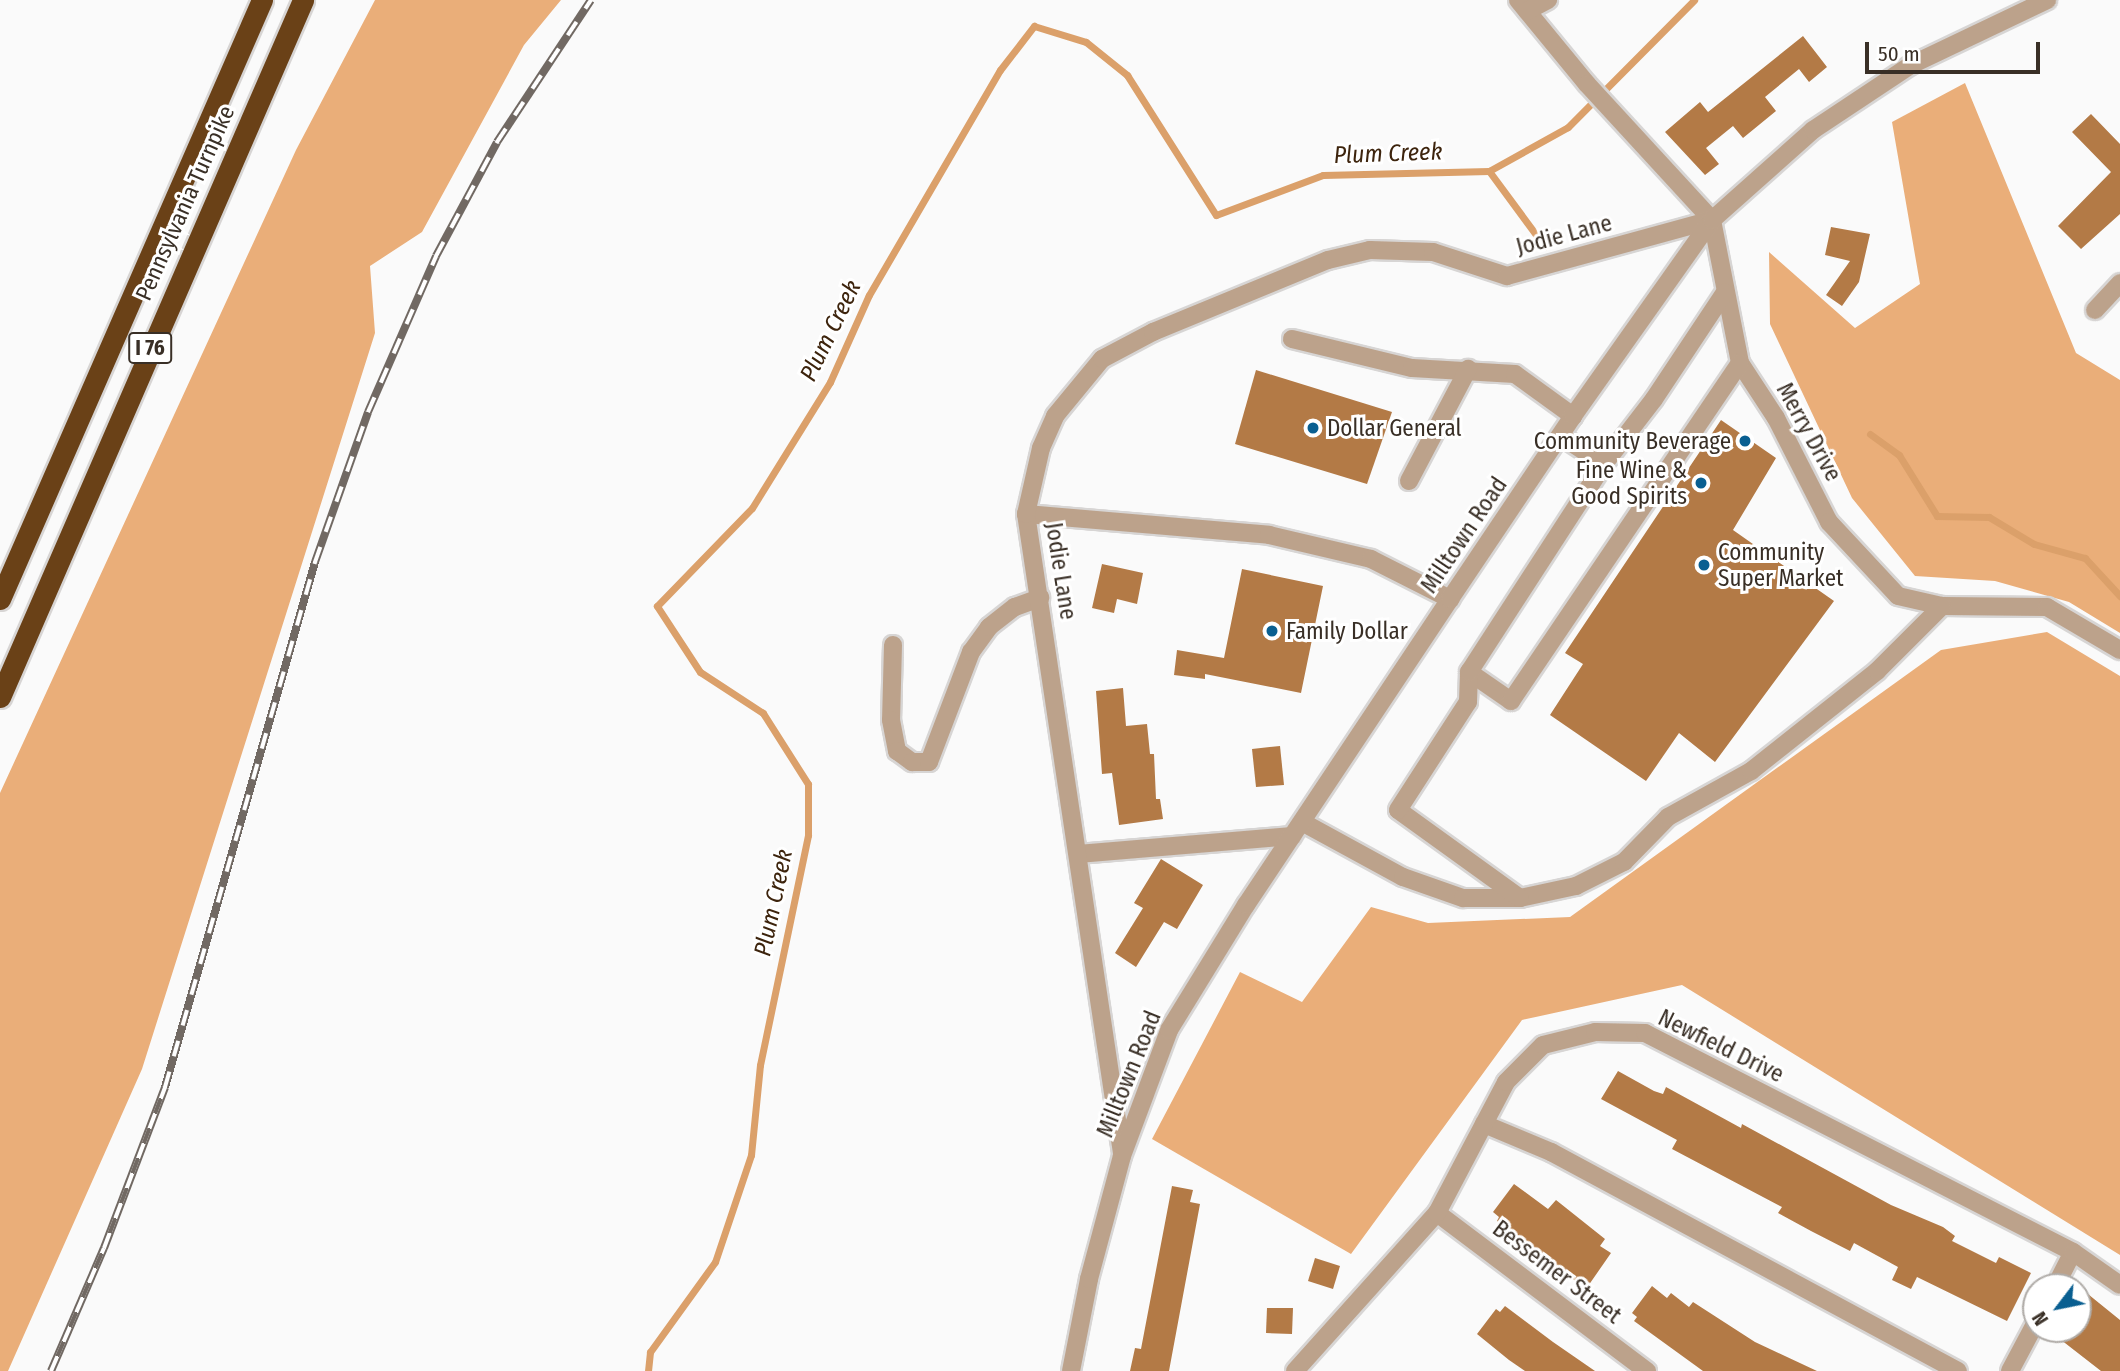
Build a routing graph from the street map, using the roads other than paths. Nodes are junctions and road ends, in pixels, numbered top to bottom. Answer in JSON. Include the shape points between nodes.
{"nodes":[{"id":1,"x":262,"y":0,"type":"edge"},
{"id":2,"x":303,"y":0,"type":"edge"},
{"id":3,"x":1548,"y":0,"type":"edge"},
{"id":4,"x":2048,"y":0,"type":"edge"},
{"id":5,"x":1523,"y":6,"type":"edge"},
{"id":6,"x":1712,"y":220,"type":"junction"},
{"id":7,"x":2120,"y":283,"type":"edge"},
{"id":8,"x":1726,"y":292,"type":"junction"},
{"id":9,"x":2095,"y":310,"type":"dead end"},
{"id":10,"x":1292,"y":339,"type":"dead end"},
{"id":11,"x":1740,"y":363,"type":"junction"},
{"id":12,"x":1468,"y":369,"type":"junction"},
{"id":13,"x":1573,"y":416,"type":"junction"},
{"id":14,"x":1561,"y":436,"type":"junction"},
{"id":15,"x":1604,"y":464,"type":"junction"},
{"id":16,"x":1409,"y":481,"type":"dead end"},
{"id":17,"x":1026,"y":514,"type":"junction"},
{"id":18,"x":1041,"y":598,"type":"junction"},
{"id":19,"x":0,"y":599,"type":"edge"},
{"id":20,"x":1450,"y":599,"type":"junction"},
{"id":21,"x":1942,"y":606,"type":"junction"},
{"id":22,"x":894,"y":645,"type":"dead end"},
{"id":23,"x":2120,"y":650,"type":"edge"},
{"id":24,"x":1469,"y":672,"type":"junction"},
{"id":25,"x":0,"y":697,"type":"edge"},
{"id":26,"x":1297,"y":829,"type":"junction"},
{"id":27,"x":1078,"y":854,"type":"junction"},
{"id":28,"x":1520,"y":898,"type":"junction"},
{"id":29,"x":1484,"y":1124,"type":"junction"},
{"id":30,"x":1122,"y":1156,"type":"junction"},
{"id":31,"x":1437,"y":1213,"type":"junction"},
{"id":32,"x":2073,"y":1252,"type":"junction"},
{"id":33,"x":2062,"y":1273,"type":"edge"},
{"id":34,"x":2120,"y":1285,"type":"edge"},
{"id":35,"x":2025,"y":1343,"type":"edge"},
{"id":36,"x":1071,"y":1371,"type":"edge"},
{"id":37,"x":1295,"y":1371,"type":"edge"},
{"id":38,"x":1647,"y":1371,"type":"edge"},
{"id":39,"x":1958,"y":1371,"type":"edge"},
{"id":40,"x":2010,"y":1371,"type":"edge"}],
"edges":[{"from":1,"to":19,"type":"highway","name":"Pennsylvania Turnpike","number":"I 76"},
{"from":2,"to":25,"type":"highway","name":"Pennsylvania Turnpike","number":"I 76"},
{"from":3,"to":5,"type":"street"},
{"from":4,"to":6,"type":"street","name":"Milltown Road","via":[[1911,65],[1813,130]]},
{"from":5,"to":6,"type":"street","via":[[1587,84]]},
{"from":6,"to":8,"type":"street","name":"Merry Drive"},
{"from":6,"to":13,"type":"street","name":"Milltown Road"},
{"from":6,"to":17,"type":"street","name":"Jodie Lane","via":[[1507,276],[1433,252],[1370,250],[1328,260],[1153,332],[1102,359],[1055,416],[1041,448]]},
{"from":7,"to":9,"type":"street"},
{"from":8,"to":11,"type":"street","name":"Merry Drive"},
{"from":8,"to":15,"type":"street"},
{"from":10,"to":12,"type":"street","via":[[1412,368]]},
{"from":11,"to":21,"type":"street","name":"Merry Drive","via":[[1776,418],[1829,522],[1898,596]]},
{"from":11,"to":24,"type":"street","via":[[1511,701]]},
{"from":12,"to":13,"type":"street","via":[[1515,374]]},
{"from":12,"to":16,"type":"street"},
{"from":13,"to":14,"type":"street","name":"Milltown Road"},
{"from":14,"to":15,"type":"street"},
{"from":14,"to":20,"type":"street","name":"Milltown Road"},
{"from":15,"to":24,"type":"street"},
{"from":17,"to":18,"type":"street","name":"Jodie Lane"},
{"from":17,"to":20,"type":"street","via":[[1269,535],[1371,559]]},
{"from":18,"to":22,"type":"street","via":[[1015,607],[989,627],[971,652],[929,762],[912,761],[897,751],[891,720]]},
{"from":18,"to":27,"type":"street","name":"Jodie Lane"},
{"from":20,"to":26,"type":"street","name":"Milltown Road"},
{"from":21,"to":23,"type":"street","name":"Merry Drive","via":[[2047,607]]},
{"from":21,"to":28,"type":"street","via":[[1877,671],[1751,771],[1668,817],[1624,862],[1576,886]]},
{"from":24,"to":28,"type":"street","via":[[1468,702],[1398,810]]},
{"from":26,"to":27,"type":"street"},
{"from":26,"to":28,"type":"street","via":[[1403,877],[1463,898]]},
{"from":26,"to":30,"type":"street","name":"Milltown Road","via":[[1169,1030]]},
{"from":27,"to":30,"type":"street","name":"Jodie Lane"},
{"from":29,"to":31,"type":"street","name":"Newfield Drive"},
{"from":29,"to":32,"type":"street","name":"Newfield Drive","via":[[1506,1082],[1543,1045],[1595,1032],[1645,1033]]},
{"from":29,"to":39,"type":"street","via":[[1551,1153]]},
{"from":30,"to":36,"type":"street","name":"Milltown Road","via":[[1089,1279]]},
{"from":31,"to":37,"type":"street","name":"Newfield Drive"},
{"from":31,"to":38,"type":"street","name":"Bessemer Street"},
{"from":32,"to":33,"type":"street"},
{"from":32,"to":34,"type":"street","name":"Newfield Drive"},
{"from":35,"to":40,"type":"street"}]}
